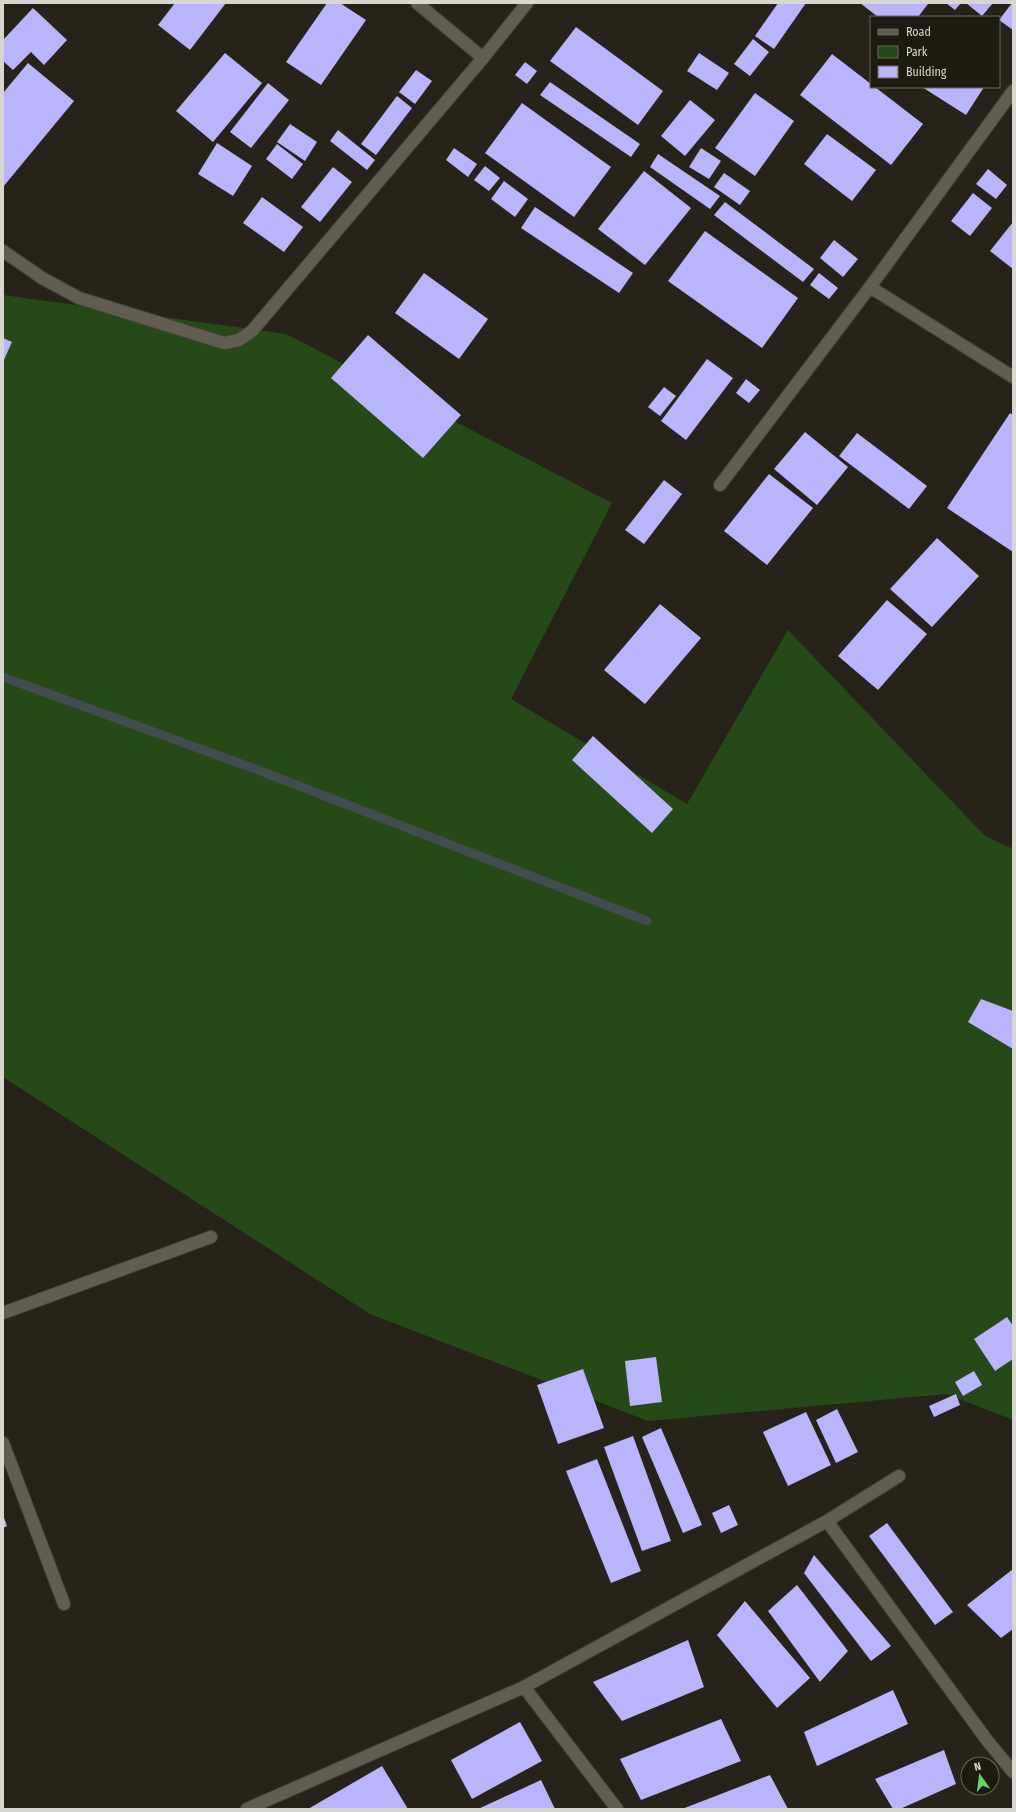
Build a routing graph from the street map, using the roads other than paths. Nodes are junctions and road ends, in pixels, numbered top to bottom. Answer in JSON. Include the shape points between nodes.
{"nodes":[{"id":1,"x":417,"y":3,"type":"edge"},
{"id":2,"x":527,"y":3,"type":"edge"},
{"id":3,"x":483,"y":58,"type":"junction"},
{"id":4,"x":1013,"y":91,"type":"edge"},
{"id":5,"x":3,"y":251,"type":"edge"},
{"id":6,"x":870,"y":287,"type":"junction"},
{"id":7,"x":1013,"y":377,"type":"edge"},
{"id":8,"x":720,"y":485,"type":"dead end"},
{"id":9,"x":211,"y":1237,"type":"dead end"},
{"id":10,"x":3,"y":1313,"type":"edge"},
{"id":11,"x":3,"y":1443,"type":"edge"},
{"id":12,"x":899,"y":1476,"type":"dead end"},
{"id":13,"x":827,"y":1521,"type":"junction"},
{"id":14,"x":64,"y":1604,"type":"dead end"},
{"id":15,"x":524,"y":1687,"type":"junction"},
{"id":16,"x":1013,"y":1772,"type":"edge"},
{"id":17,"x":247,"y":1809,"type":"edge"},
{"id":18,"x":617,"y":1809,"type":"edge"}],
"edges":[{"from":1,"to":3,"type":"street"},
{"from":2,"to":3,"type":"street"},
{"from":3,"to":5,"type":"street","via":[[252,331],[239,340],[224,344],[79,298],[42,278]]},
{"from":4,"to":6,"type":"street"},
{"from":6,"to":7,"type":"street"},
{"from":6,"to":8,"type":"street"},
{"from":9,"to":10,"type":"street"},
{"from":11,"to":14,"type":"street"},
{"from":12,"to":13,"type":"street"},
{"from":13,"to":15,"type":"street"},
{"from":13,"to":16,"type":"street","via":[[986,1739]]},
{"from":15,"to":17,"type":"street"},
{"from":15,"to":18,"type":"street"}]}
